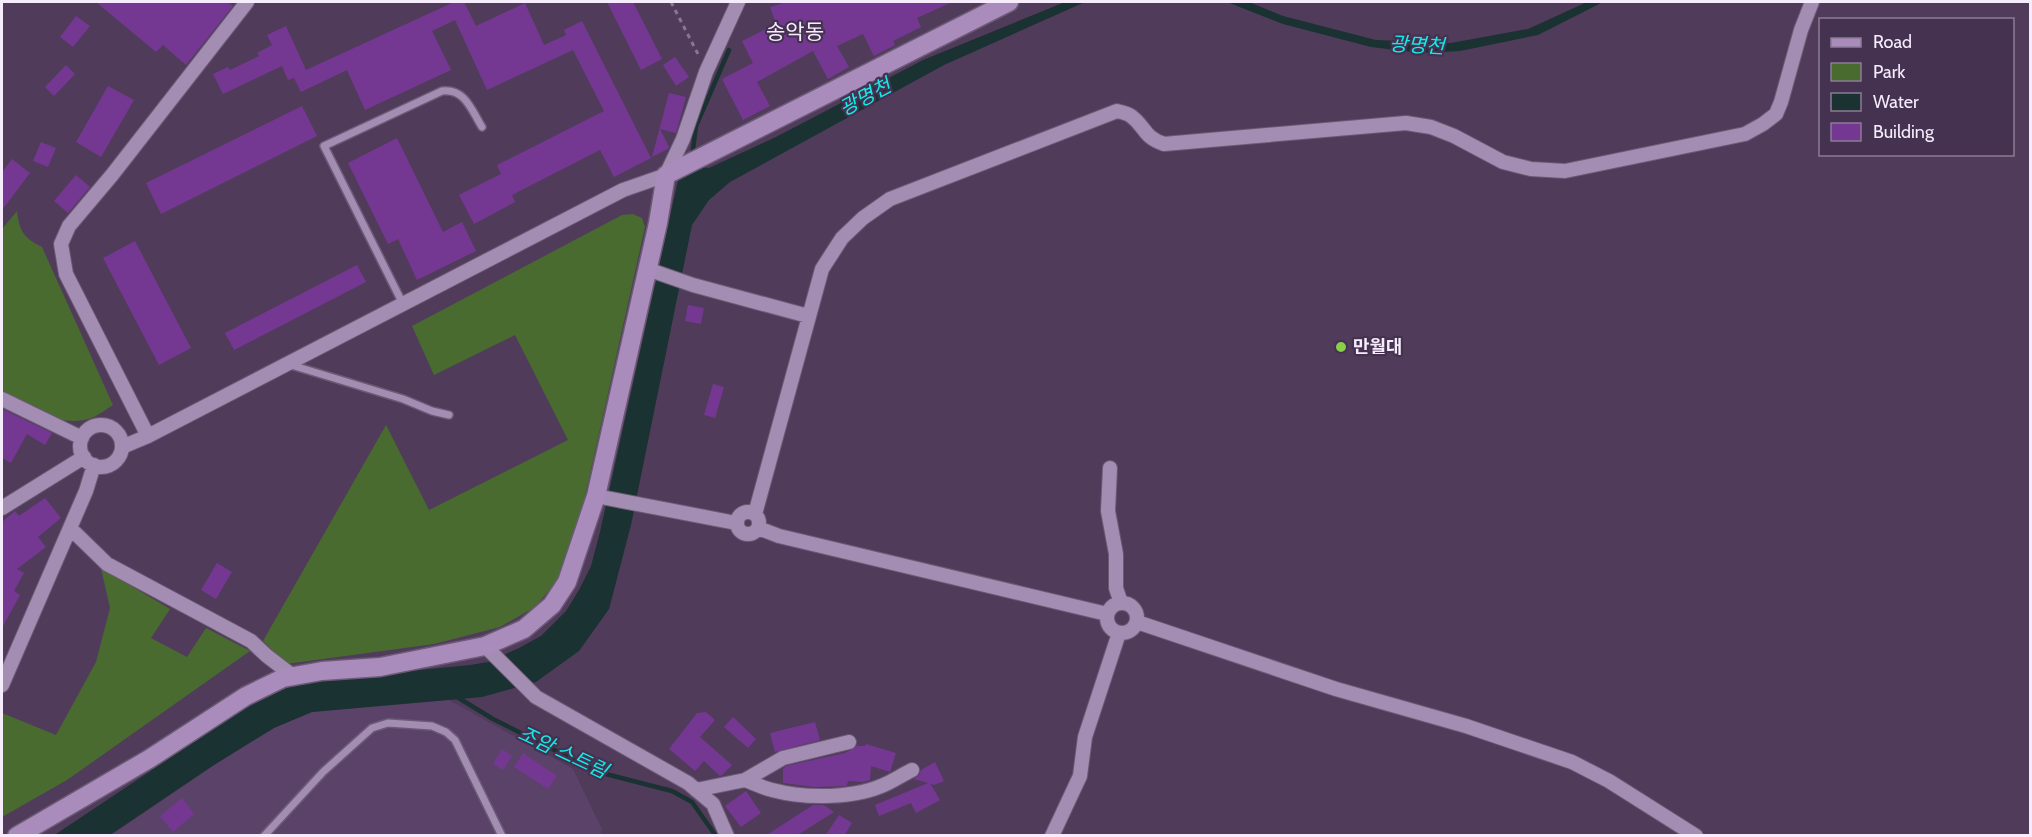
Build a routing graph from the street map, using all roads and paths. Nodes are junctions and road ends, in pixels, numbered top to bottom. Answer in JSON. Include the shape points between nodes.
{"nodes":[{"id":1,"x":247,"y":2,"type":"edge"},
{"id":2,"x":671,"y":2,"type":"edge"},
{"id":3,"x":738,"y":2,"type":"edge"},
{"id":4,"x":1009,"y":2,"type":"edge"},
{"id":5,"x":1812,"y":2,"type":"edge"},
{"id":6,"x":706,"y":72,"type":"junction"},
{"id":7,"x":482,"y":127,"type":"dead end"},
{"id":8,"x":680,"y":168,"type":"junction"},
{"id":9,"x":652,"y":272,"type":"junction"},
{"id":10,"x":403,"y":304,"type":"junction"},
{"id":11,"x":808,"y":316,"type":"junction"},
{"id":12,"x":288,"y":364,"type":"junction"},
{"id":13,"x":2,"y":399,"type":"edge"},
{"id":14,"x":449,"y":415,"type":"dead end"},
{"id":15,"x":148,"y":436,"type":"junction"},
{"id":16,"x":82,"y":438,"type":"junction"},
{"id":17,"x":122,"y":447,"type":"junction"},
{"id":18,"x":89,"y":461,"type":"junction"},
{"id":19,"x":1110,"y":468,"type":"dead end"},
{"id":20,"x":602,"y":498,"type":"junction"},
{"id":21,"x":2,"y":508,"type":"edge"},
{"id":22,"x":755,"y":514,"type":"junction"},
{"id":23,"x":736,"y":523,"type":"junction"},
{"id":24,"x":70,"y":528,"type":"junction"},
{"id":25,"x":758,"y":528,"type":"junction"},
{"id":26,"x":1121,"y":603,"type":"junction"},
{"id":27,"x":1107,"y":614,"type":"junction"},
{"id":28,"x":1137,"y":622,"type":"junction"},
{"id":29,"x":1119,"y":633,"type":"junction"},
{"id":30,"x":490,"y":651,"type":"junction"},
{"id":31,"x":293,"y":676,"type":"junction"},
{"id":32,"x":2,"y":685,"type":"edge"},
{"id":33,"x":849,"y":742,"type":"dead end"},
{"id":34,"x":912,"y":770,"type":"dead end"},
{"id":35,"x":746,"y":780,"type":"junction"},
{"id":36,"x":696,"y":790,"type":"junction"},
{"id":37,"x":17,"y":836,"type":"edge"},
{"id":38,"x":264,"y":836,"type":"edge"},
{"id":39,"x":502,"y":836,"type":"edge"},
{"id":40,"x":727,"y":836,"type":"edge"},
{"id":41,"x":1052,"y":836,"type":"edge"},
{"id":42,"x":1696,"y":836,"type":"edge"}],
"edges":[{"from":1,"to":15,"type":"street","via":[[69,226],[61,243],[66,273]]},
{"from":2,"to":6,"type":"path"},
{"from":3,"to":6,"type":"street"},
{"from":4,"to":8,"type":"street"},
{"from":5,"to":11,"type":"street","via":[[1776,114],[1745,134],[1565,171],[1503,162],[1431,126],[1406,123],[1164,144],[1153,141],[1130,115],[1117,111],[890,199],[843,238],[822,269]]},
{"from":6,"to":8,"type":"street","via":[[683,139]]},
{"from":7,"to":10,"type":"lane","via":[[462,94],[442,91],[324,146]]},
{"from":8,"to":9,"type":"street","via":[[658,223]]},
{"from":8,"to":10,"type":"street","via":[[623,190]]},
{"from":9,"to":11,"type":"street"},
{"from":9,"to":20,"type":"street"},
{"from":10,"to":12,"type":"street"},
{"from":11,"to":22,"type":"street"},
{"from":12,"to":14,"type":"lane"},
{"from":12,"to":15,"type":"street"},
{"from":13,"to":16,"type":"street"},
{"from":15,"to":17,"type":"street"},
{"from":16,"to":17,"type":"street","via":[[90,428],[109,426],[119,434]]},
{"from":16,"to":18,"type":"street"},
{"from":17,"to":18,"type":"street","via":[[112,463],[100,466]]},
{"from":18,"to":21,"type":"street"},
{"from":18,"to":24,"type":"street","via":[[86,490]]},
{"from":19,"to":26,"type":"street","via":[[1108,511]]},
{"from":20,"to":23,"type":"street"},
{"from":20,"to":30,"type":"street","via":[[567,582],[552,604],[524,629]]},
{"from":22,"to":23,"type":"street","via":[[741,514]]},
{"from":22,"to":25,"type":"street"},
{"from":23,"to":25,"type":"street","via":[[745,534]]},
{"from":24,"to":31,"type":"street","via":[[107,564],[251,641]]},
{"from":24,"to":32,"type":"street"},
{"from":25,"to":27,"type":"street"},
{"from":26,"to":27,"type":"street","via":[[1112,606]]},
{"from":26,"to":28,"type":"street","via":[[1131,605]]},
{"from":27,"to":29,"type":"street","via":[[1108,624]]},
{"from":28,"to":29,"type":"street","via":[[1132,630]]},
{"from":28,"to":42,"type":"street","via":[[1326,686],[1466,726],[1572,762]]},
{"from":29,"to":41,"type":"street","via":[[1085,737],[1080,776]]},
{"from":30,"to":31,"type":"street"},
{"from":30,"to":36,"type":"street","via":[[526,689]]},
{"from":31,"to":37,"type":"street","via":[[246,696],[149,759]]},
{"from":33,"to":35,"type":"street","via":[[783,758]]},
{"from":34,"to":35,"type":"street","via":[[886,784],[841,795],[789,793]]},
{"from":35,"to":36,"type":"street"},
{"from":36,"to":40,"type":"street","via":[[713,804]]},
{"from":38,"to":39,"type":"lane","via":[[323,772],[372,728],[388,723],[432,726],[455,740]]}]}
